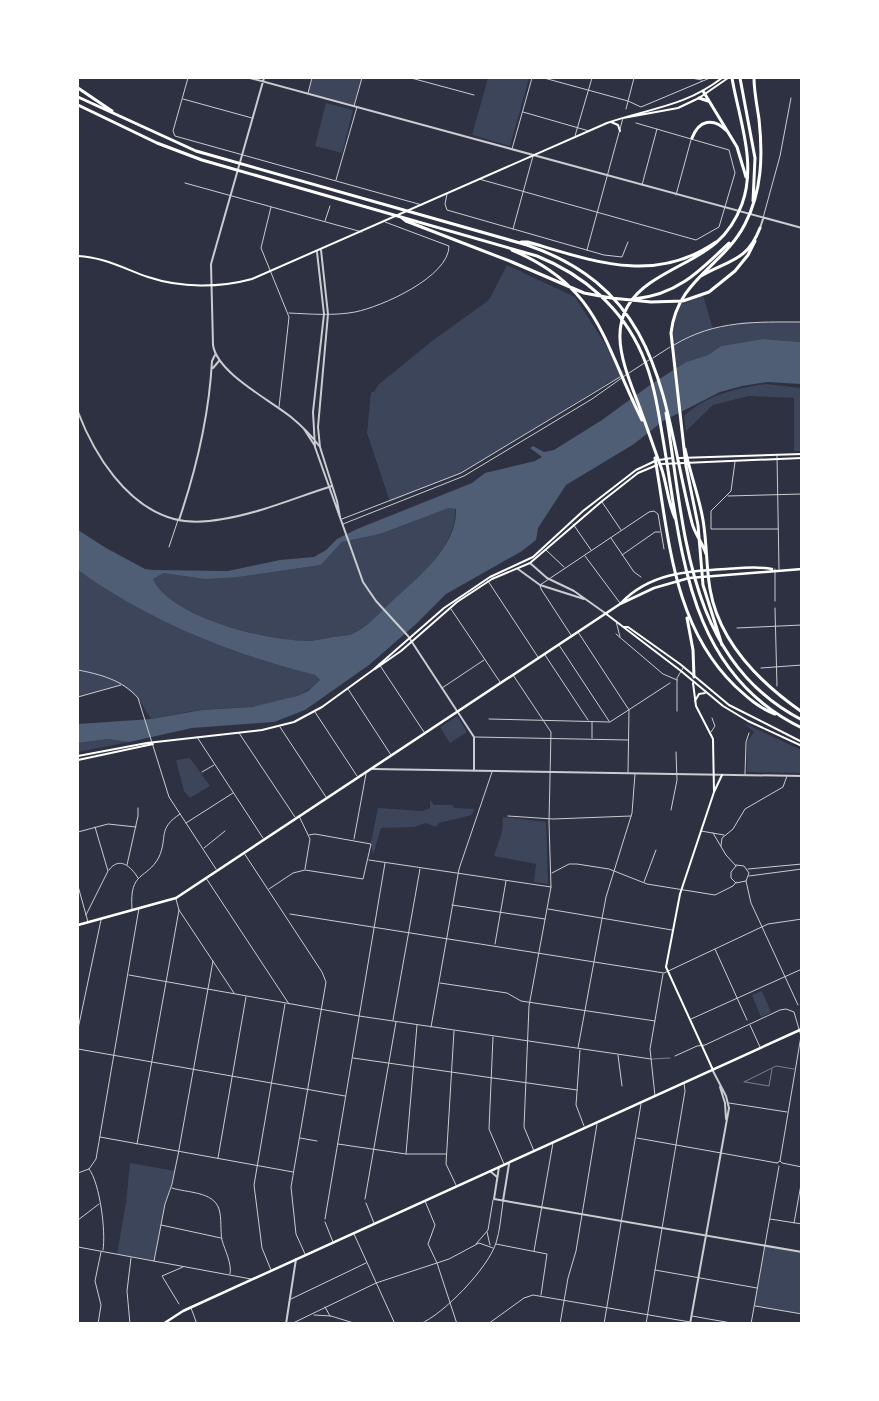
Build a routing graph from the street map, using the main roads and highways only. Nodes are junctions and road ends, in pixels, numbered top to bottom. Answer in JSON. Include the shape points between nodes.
{"nodes":[{"id":1,"x":722,"y":78,"type":"edge"},
{"id":2,"x":728,"y":78,"type":"edge"},
{"id":3,"x":732,"y":78,"type":"edge"},
{"id":4,"x":754,"y":78,"type":"edge"},
{"id":5,"x":741,"y":79,"type":"edge"},
{"id":6,"x":78,"y":88,"type":"edge"},
{"id":7,"x":704,"y":93,"type":"junction"},
{"id":8,"x":78,"y":97,"type":"edge"},
{"id":9,"x":699,"y":98,"type":"junction"},
{"id":10,"x":709,"y":102,"type":"junction"},
{"id":11,"x":78,"y":105,"type":"edge"},
{"id":12,"x":118,"y":116,"type":"junction"},
{"id":13,"x":623,"y":118,"type":"junction"},
{"id":14,"x":611,"y":122,"type":"junction"},
{"id":15,"x":620,"y":131,"type":"road end"},
{"id":16,"x":731,"y":136,"type":"junction"},
{"id":17,"x":692,"y":138,"type":"road end"},
{"id":18,"x":747,"y":179,"type":"junction"},
{"id":19,"x":752,"y":206,"type":"junction"},
{"id":20,"x":401,"y":217,"type":"junction"},
{"id":21,"x":760,"y":228,"type":"road end"},
{"id":22,"x":739,"y":234,"type":"junction"},
{"id":23,"x":721,"y":239,"type":"junction"},
{"id":24,"x":755,"y":240,"type":"junction"},
{"id":25,"x":518,"y":242,"type":"junction"},
{"id":26,"x":498,"y":244,"type":"junction"},
{"id":27,"x":78,"y":256,"type":"edge"},
{"id":28,"x":696,"y":279,"type":"junction"},
{"id":29,"x":623,"y":300,"type":"junction"},
{"id":30,"x":663,"y":395,"type":"junction"},
{"id":31,"x":648,"y":431,"type":"junction"},
{"id":32,"x":802,"y":454,"type":"edge"},
{"id":33,"x":802,"y":458,"type":"edge"},
{"id":34,"x":687,"y":467,"type":"junction"},
{"id":35,"x":659,"y":469,"type":"junction"},
{"id":36,"x":676,"y":521,"type":"junction"},
{"id":37,"x":706,"y":554,"type":"junction"},
{"id":38,"x":775,"y":569,"type":"junction"},
{"id":39,"x":802,"y":569,"type":"edge"},
{"id":40,"x":707,"y":570,"type":"junction"},
{"id":41,"x":674,"y":574,"type":"junction"},
{"id":42,"x":708,"y":576,"type":"junction"},
{"id":43,"x":676,"y":581,"type":"junction"},
{"id":44,"x":620,"y":604,"type":"junction"},
{"id":45,"x":687,"y":612,"type":"junction"},
{"id":46,"x":605,"y":613,"type":"junction"},
{"id":47,"x":624,"y":627,"type":"junction"},
{"id":48,"x":722,"y":645,"type":"junction"},
{"id":49,"x":380,"y":665,"type":"junction"},
{"id":50,"x":694,"y":677,"type":"junction"},
{"id":51,"x":694,"y":683,"type":"junction"},
{"id":52,"x":705,"y":693,"type":"junction"},
{"id":53,"x":695,"y":701,"type":"junction"},
{"id":54,"x":802,"y":712,"type":"edge"},
{"id":55,"x":781,"y":716,"type":"junction"},
{"id":56,"x":802,"y":720,"type":"edge"},
{"id":57,"x":802,"y":728,"type":"edge"},
{"id":58,"x":802,"y":742,"type":"edge"},
{"id":59,"x":153,"y":744,"type":"junction"},
{"id":60,"x":802,"y":746,"type":"edge"},
{"id":61,"x":78,"y":756,"type":"edge"},
{"id":62,"x":78,"y":760,"type":"edge"},
{"id":63,"x":722,"y":775,"type":"road end"},
{"id":64,"x":713,"y":797,"type":"junction"},
{"id":65,"x":78,"y":925,"type":"edge"},
{"id":66,"x":801,"y":1030,"type":"edge"},
{"id":67,"x":713,"y":1070,"type":"junction"},
{"id":68,"x":163,"y":1324,"type":"edge"}],
"edges":[{"from":1,"to":7,"type":"main road"},
{"from":2,"to":7,"type":"main road"},
{"from":3,"to":18,"type":"highway","via":[[746,150]]},
{"from":4,"to":19,"type":"highway","via":[[761,159],[757,194]]},
{"from":5,"to":19,"type":"highway","via":[[755,158]]},
{"from":6,"to":12,"type":"highway"},
{"from":7,"to":9,"type":"main road"},
{"from":7,"to":10,"type":"highway"},
{"from":7,"to":13,"type":"main road"},
{"from":8,"to":12,"type":"highway"},
{"from":9,"to":10,"type":"highway"},
{"from":9,"to":13,"type":"main road","via":[[663,112]]},
{"from":10,"to":16,"type":"highway"},
{"from":11,"to":20,"type":"highway","via":[[174,150]]},
{"from":12,"to":25,"type":"highway","via":[[180,145],[232,162]]},
{"from":13,"to":14,"type":"main road"},
{"from":14,"to":15,"type":"main road","via":[[617,124]]},
{"from":14,"to":27,"type":"main road","via":[[272,272],[240,282],[212,285],[168,282],[104,260]]},
{"from":16,"to":17,"type":"highway","via":[[721,125],[712,122],[698,126]]},
{"from":16,"to":18,"type":"highway","via":[[742,158]]},
{"from":18,"to":23,"type":"highway","via":[[735,220]]},
{"from":19,"to":22,"type":"highway"},
{"from":20,"to":26,"type":"highway"},
{"from":20,"to":29,"type":"highway","via":[[406,222],[565,286],[595,296]]},
{"from":21,"to":24,"type":"highway"},
{"from":22,"to":28,"type":"highway"},
{"from":22,"to":29,"type":"highway","via":[[672,291]]},
{"from":23,"to":25,"type":"highway","via":[[692,256],[642,266],[601,263]]},
{"from":23,"to":31,"type":"highway","via":[[704,254],[651,283],[632,302],[621,329],[623,366]]},
{"from":24,"to":28,"type":"highway","via":[[739,259]]},
{"from":24,"to":29,"type":"highway","via":[[735,271],[703,295],[684,301]]},
{"from":25,"to":30,"type":"highway","via":[[570,264],[609,293],[635,326],[648,350]]},
{"from":26,"to":31,"type":"highway","via":[[559,275],[577,292],[590,310]]},
{"from":26,"to":36,"type":"highway","via":[[552,262],[574,274],[596,291],[626,325],[642,354],[654,389]]},
{"from":28,"to":34,"type":"highway","via":[[676,309],[670,340]]},
{"from":30,"to":37,"type":"highway","via":[[693,527]]},
{"from":30,"to":48,"type":"highway","via":[[695,581],[708,620]]},
{"from":31,"to":35,"type":"highway"},
{"from":32,"to":49,"type":"main road","via":[[662,459],[644,466],[577,516],[533,557],[478,584],[444,608]]},
{"from":33,"to":49,"type":"main road","via":[[657,465],[638,474],[573,524],[530,563],[488,581],[450,607]]},
{"from":34,"to":37,"type":"highway","via":[[702,512]]},
{"from":34,"to":48,"type":"highway","via":[[699,533],[702,580]]},
{"from":35,"to":36,"type":"highway"},
{"from":35,"to":41,"type":"highway"},
{"from":36,"to":55,"type":"highway","via":[[688,582],[703,625],[722,658],[743,684]]},
{"from":37,"to":40,"type":"highway"},
{"from":38,"to":39,"type":"main road"},
{"from":38,"to":40,"type":"main road"},
{"from":38,"to":42,"type":"main road"},
{"from":40,"to":41,"type":"main road"},
{"from":40,"to":42,"type":"highway"},
{"from":41,"to":43,"type":"highway"},
{"from":41,"to":44,"type":"main road","via":[[648,583]]},
{"from":42,"to":43,"type":"main road"},
{"from":42,"to":54,"type":"highway","via":[[716,613],[735,648],[761,679]]},
{"from":43,"to":44,"type":"main road"},
{"from":43,"to":45,"type":"highway"},
{"from":44,"to":46,"type":"main road"},
{"from":45,"to":50,"type":"highway"},
{"from":45,"to":55,"type":"highway","via":[[702,644],[726,676],[762,709]]},
{"from":46,"to":47,"type":"main road"},
{"from":46,"to":65,"type":"main road","via":[[176,898]]},
{"from":47,"to":50,"type":"main road"},
{"from":47,"to":51,"type":"main road"},
{"from":48,"to":56,"type":"highway","via":[[756,687],[774,703]]},
{"from":49,"to":59,"type":"main road","via":[[315,712],[280,727]]},
{"from":50,"to":58,"type":"main road","via":[[734,708]]},
{"from":51,"to":52,"type":"main road"},
{"from":51,"to":53,"type":"main road"},
{"from":52,"to":53,"type":"main road","via":[[699,694]]},
{"from":52,"to":60,"type":"main road","via":[[741,718]]},
{"from":53,"to":64,"type":"main road","via":[[714,746]]},
{"from":55,"to":57,"type":"highway"},
{"from":59,"to":61,"type":"main road"},
{"from":59,"to":62,"type":"main road"},
{"from":63,"to":64,"type":"main road"},
{"from":64,"to":67,"type":"main road","via":[[681,890],[667,970]]},
{"from":66,"to":67,"type":"main road"},
{"from":67,"to":68,"type":"main road","via":[[190,1307]]}]}
